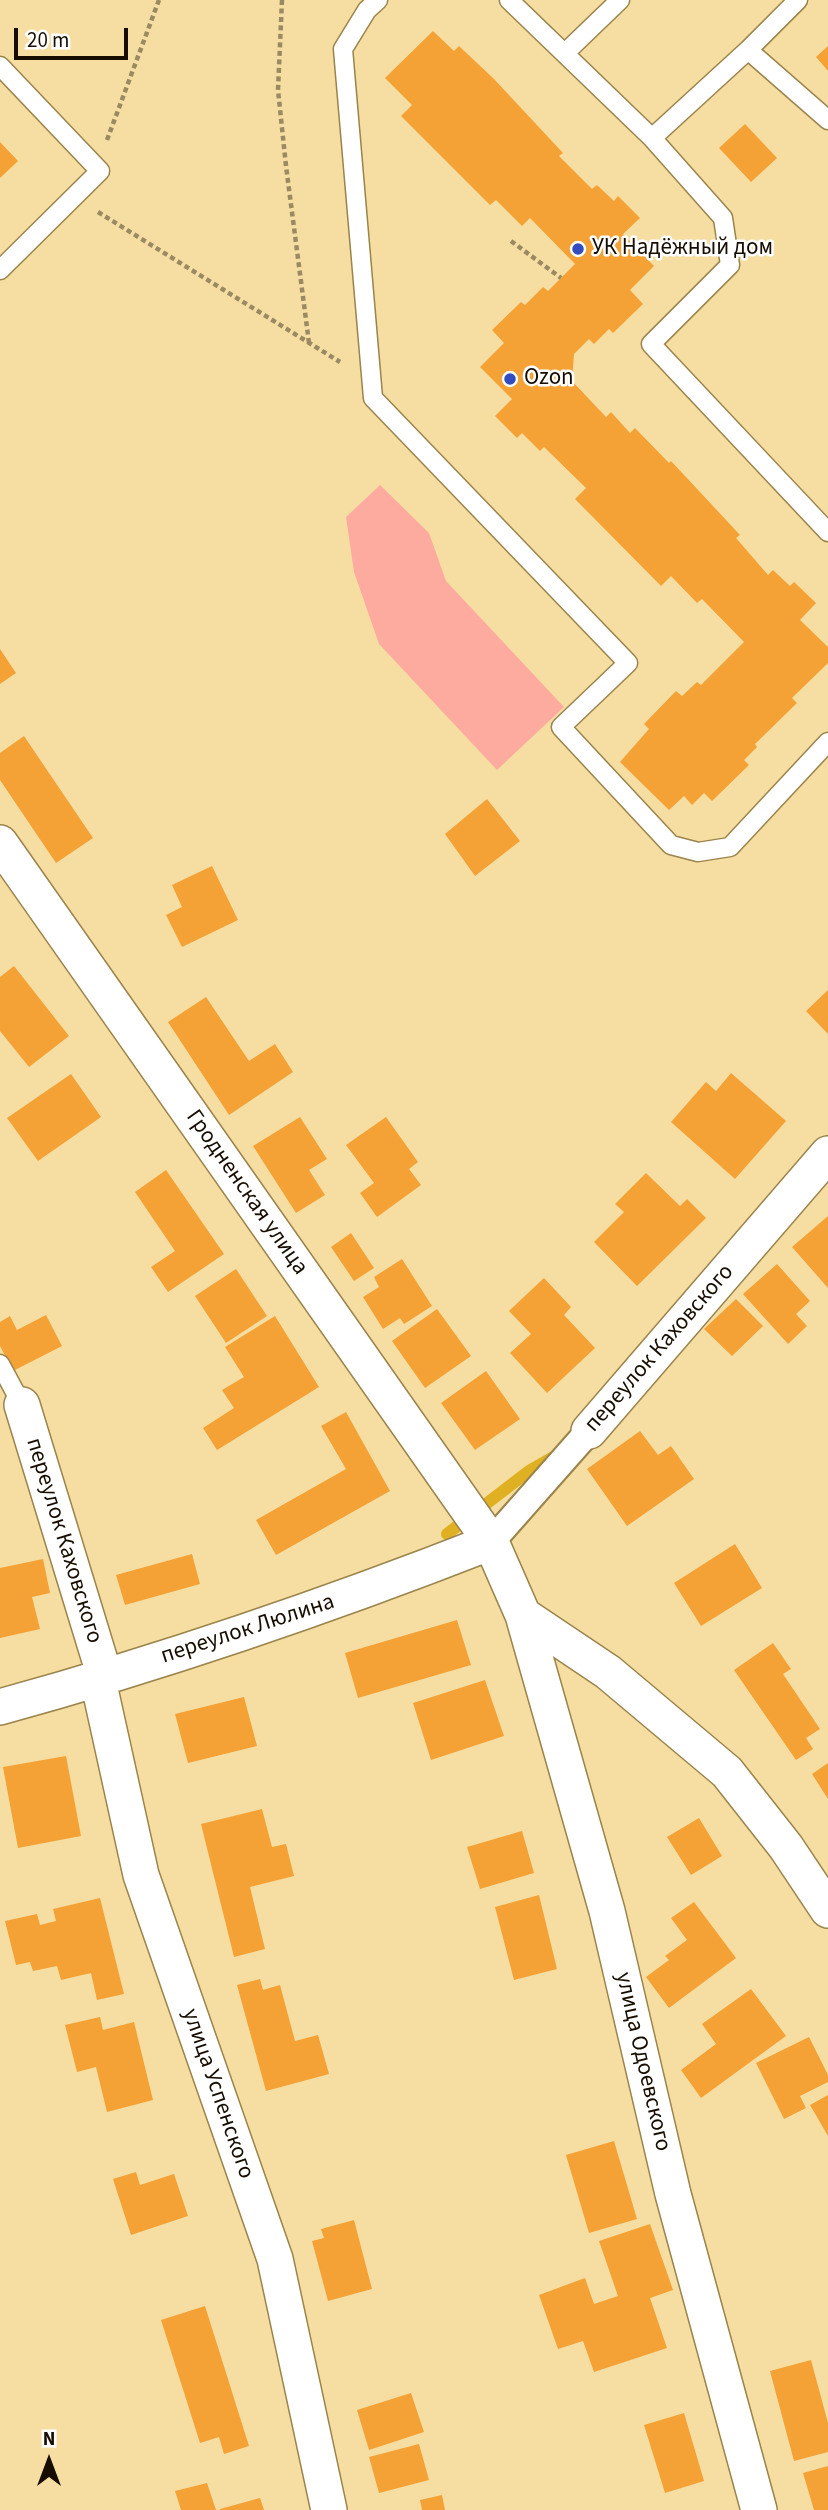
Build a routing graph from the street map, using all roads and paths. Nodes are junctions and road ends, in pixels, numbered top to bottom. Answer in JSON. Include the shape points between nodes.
{"nodes":[{"id":1,"x":159,"y":0,"type":"edge"},
{"id":2,"x":282,"y":0,"type":"edge"},
{"id":3,"x":378,"y":0,"type":"edge"},
{"id":4,"x":509,"y":0,"type":"edge"},
{"id":5,"x":620,"y":0,"type":"edge"},
{"id":6,"x":798,"y":0,"type":"edge"},
{"id":7,"x":748,"y":50,"type":"junction"},
{"id":8,"x":565,"y":53,"type":"junction"},
{"id":9,"x":0,"y":66,"type":"edge"},
{"id":10,"x":828,"y":120,"type":"edge"},
{"id":11,"x":652,"y":138,"type":"junction"},
{"id":12,"x":97,"y":167,"type":"junction"},
{"id":13,"x":73,"y":197,"type":"junction"},
{"id":14,"x":511,"y":241,"type":"dead end"},
{"id":15,"x":0,"y":270,"type":"edge"},
{"id":16,"x":561,"y":278,"type":"dead end"},
{"id":17,"x":309,"y":342,"type":"junction"},
{"id":18,"x":372,"y":381,"type":"junction"},
{"id":19,"x":828,"y":532,"type":"edge"},
{"id":20,"x":828,"y":742,"type":"edge"},
{"id":21,"x":0,"y":843,"type":"edge"},
{"id":22,"x":828,"y":1154,"type":"edge"},
{"id":23,"x":0,"y":1364,"type":"edge"},
{"id":24,"x":22,"y":1405,"type":"joint"},
{"id":25,"x":589,"y":1431,"type":"joint"},
{"id":26,"x":491,"y":1542,"type":"junction"},
{"id":27,"x":523,"y":1615,"type":"junction"},
{"id":28,"x":102,"y":1679,"type":"junction"},
{"id":29,"x":0,"y":1707,"type":"edge"},
{"id":30,"x":828,"y":1910,"type":"edge"},
{"id":31,"x":329,"y":2510,"type":"edge"},
{"id":32,"x":759,"y":2510,"type":"edge"}],
"edges":[{"from":1,"to":12,"type":"path"},
{"from":2,"to":17,"type":"path","via":[[278,90]]},
{"from":3,"to":18,"type":"lane","via":[[343,49]]},
{"from":4,"to":8,"type":"lane"},
{"from":5,"to":8,"type":"lane"},
{"from":6,"to":7,"type":"lane"},
{"from":7,"to":10,"type":"lane"},
{"from":7,"to":11,"type":"lane"},
{"from":8,"to":11,"type":"lane"},
{"from":9,"to":12,"type":"lane"},
{"from":11,"to":19,"type":"lane","via":[[723,218],[730,265],[651,344]]},
{"from":12,"to":13,"type":"lane","via":[[100,171]]},
{"from":13,"to":15,"type":"lane"},
{"from":13,"to":17,"type":"path"},
{"from":14,"to":16,"type":"path"},
{"from":17,"to":18,"type":"path"},
{"from":18,"to":20,"type":"lane","via":[[373,398],[628,663],[561,727],[671,845],[698,852],[730,847]]},
{"from":21,"to":26,"type":"street","name":"Гродненская улица"},
{"from":22,"to":25,"type":"street","name":"переулок Каховского"},
{"from":23,"to":24,"type":"lane"},
{"from":24,"to":28,"type":"street","name":"переулок Каховского"},
{"from":25,"to":26,"type":"street","name":"переулок Каховского"},
{"from":26,"to":27,"type":"street","name":"Гродненская улица"},
{"from":26,"to":28,"type":"street","name":"переулок Люлина","via":[[354,1595]]},
{"from":27,"to":30,"type":"street","via":[[608,1672],[727,1772]]},
{"from":27,"to":32,"type":"street","name":"улица Одоевского","via":[[607,1911],[673,2194]]},
{"from":28,"to":29,"type":"street","name":"переулок Люлина"},
{"from":28,"to":31,"type":"street","name":"улица Успенского","via":[[141,1875],[275,2259]]}]}
